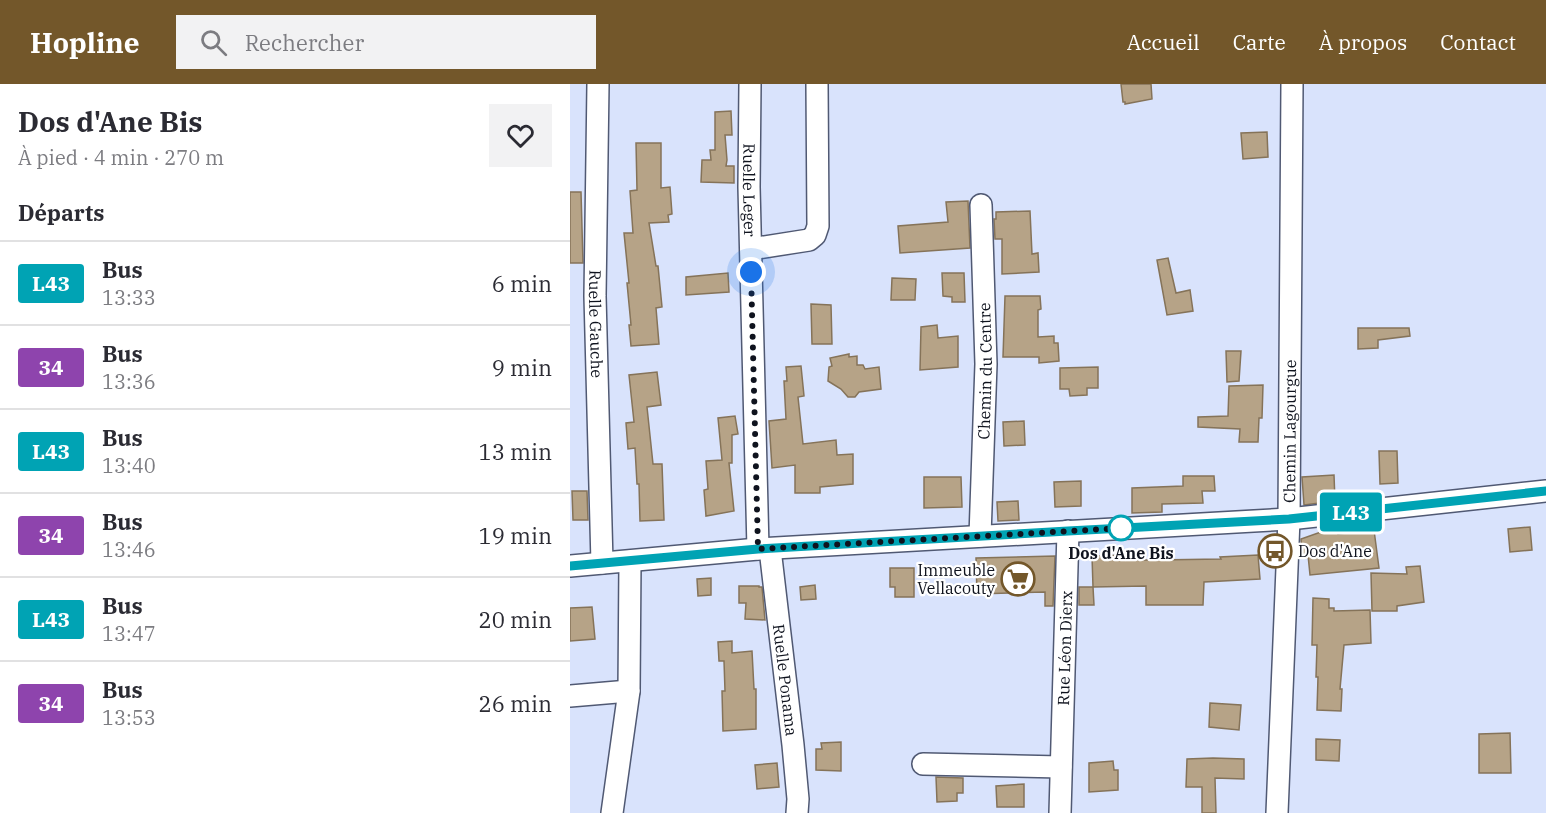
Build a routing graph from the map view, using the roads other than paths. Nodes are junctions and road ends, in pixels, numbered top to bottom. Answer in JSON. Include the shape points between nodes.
{"nodes":[{"id":1,"x":598,"y":84,"type":"edge"},
{"id":2,"x":750,"y":84,"type":"edge"},
{"id":3,"x":817,"y":84,"type":"edge"},
{"id":4,"x":1292,"y":84,"type":"edge"},
{"id":5,"x":981,"y":205,"type":"dead end"},
{"id":6,"x":751,"y":249,"type":"junction"},
{"id":7,"x":1546,"y":491,"type":"edge"},
{"id":8,"x":1289,"y":519,"type":"junction"},
{"id":9,"x":1068,"y":531,"type":"junction"},
{"id":10,"x":980,"y":536,"type":"junction"},
{"id":11,"x":764,"y":549,"type":"junction"},
{"id":12,"x":630,"y":561,"type":"junction"},
{"id":13,"x":602,"y":563,"type":"junction"},
{"id":14,"x":570,"y":566,"type":"edge"},
{"id":15,"x":629,"y":691,"type":"junction"},
{"id":16,"x":570,"y":696,"type":"edge"},
{"id":17,"x":922,"y":764,"type":"dead end"},
{"id":18,"x":1061,"y":767,"type":"junction"},
{"id":19,"x":612,"y":813,"type":"edge"},
{"id":20,"x":797,"y":813,"type":"edge"},
{"id":21,"x":1060,"y":813,"type":"edge"},
{"id":22,"x":1277,"y":813,"type":"edge"}],
"edges":[{"from":1,"to":13,"type":"street","name":"Ruelle Gauche","via":[[595,296]]},
{"from":2,"to":6,"type":"street","name":"Ruelle Leger"},
{"from":3,"to":6,"type":"street","via":[[815,235],[809,240]]},
{"from":4,"to":8,"type":"street","name":"Chemin Lagourgue"},
{"from":5,"to":10,"type":"street","name":"Chemin du Centre","via":[[986,364]]},
{"from":6,"to":11,"type":"street","name":"Ruelle Leger"},
{"from":7,"to":8,"type":"street"},
{"from":8,"to":9,"type":"street"},
{"from":8,"to":22,"type":"street","name":"Chemin Lagourgue"},
{"from":9,"to":10,"type":"street"},
{"from":9,"to":18,"type":"street","name":"Rue Léon Dierx"},
{"from":10,"to":11,"type":"street"},
{"from":11,"to":12,"type":"street"},
{"from":11,"to":20,"type":"street","name":"Ruelle Ponama","via":[[793,745]]},
{"from":12,"to":13,"type":"street"},
{"from":12,"to":15,"type":"street"},
{"from":13,"to":14,"type":"street"},
{"from":15,"to":16,"type":"street"},
{"from":15,"to":19,"type":"street"},
{"from":17,"to":18,"type":"street"},
{"from":18,"to":21,"type":"street","name":"Rue Léon Dierx"}]}
